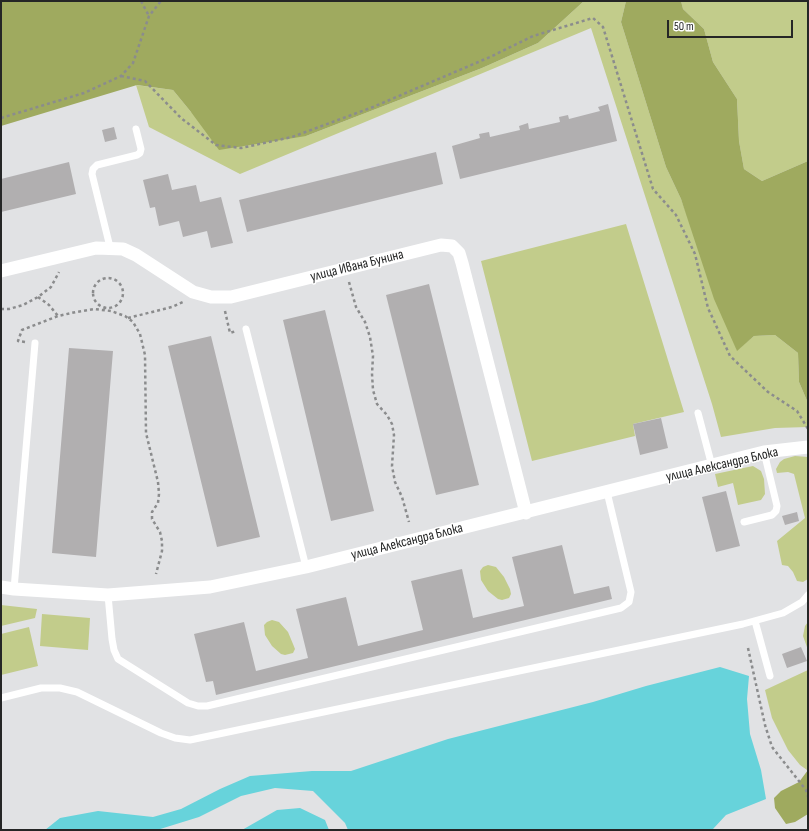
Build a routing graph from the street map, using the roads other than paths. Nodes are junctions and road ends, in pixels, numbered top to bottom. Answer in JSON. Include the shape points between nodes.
{"nodes":[{"id":1,"x":136,"y":129,"type":"dead end"},
{"id":2,"x":110,"y":247,"type":"junction"},
{"id":3,"x":1,"y":270,"type":"edge"},
{"id":4,"x":246,"y":329,"type":"road end"},
{"id":5,"x":35,"y":343,"type":"road end"},
{"id":6,"x":698,"y":412,"type":"dead end"},
{"id":7,"x":808,"y":447,"type":"edge"},
{"id":8,"x":764,"y":452,"type":"junction"},
{"id":9,"x":712,"y":466,"type":"junction"},
{"id":10,"x":607,"y":492,"type":"junction"},
{"id":11,"x":526,"y":512,"type":"junction"},
{"id":12,"x":744,"y":522,"type":"dead end"},
{"id":13,"x":306,"y":567,"type":"junction"},
{"id":14,"x":7,"y":588,"type":"edge"},
{"id":15,"x":108,"y":595,"type":"junction"},
{"id":16,"x":808,"y":595,"type":"edge"},
{"id":17,"x":755,"y":621,"type":"junction"},
{"id":18,"x":770,"y":676,"type":"dead end"},
{"id":19,"x":1,"y":698,"type":"edge"}],
"edges":[{"from":1,"to":2,"type":"lane","via":[[140,153],[97,164],[93,169],[92,174]]},
{"from":2,"to":3,"type":"street","name":"улица Ивана Бунина"},
{"from":2,"to":11,"type":"street","name":"улица Ивана Бунина","via":[[136,255],[192,291],[211,298],[231,297],[441,245],[452,246],[459,253],[462,263]]},
{"from":4,"to":13,"type":"lane"},
{"from":5,"to":14,"type":"lane"},
{"from":6,"to":9,"type":"lane"},
{"from":7,"to":8,"type":"street","name":"улица Александра Блока"},
{"from":8,"to":9,"type":"street","name":"улица Александра Блока"},
{"from":8,"to":12,"type":"lane","via":[[777,506],[776,512]]},
{"from":9,"to":10,"type":"street","name":"улица Александра Блока"},
{"from":10,"to":11,"type":"street","name":"улица Александра Блока"},
{"from":10,"to":15,"type":"lane","via":[[631,592],[629,602],[621,608],[207,706],[188,703],[118,659],[112,639]]},
{"from":11,"to":13,"type":"street","name":"улица Александра Блока"},
{"from":13,"to":15,"type":"street","name":"улица Александра Блока","via":[[210,587]]},
{"from":14,"to":15,"type":"street","name":"улица Александра Блока"},
{"from":16,"to":17,"type":"lane","via":[[802,602],[783,613]]},
{"from":17,"to":18,"type":"lane"},
{"from":17,"to":19,"type":"lane","via":[[190,740],[161,733],[77,692],[60,688],[41,688]]}]}
